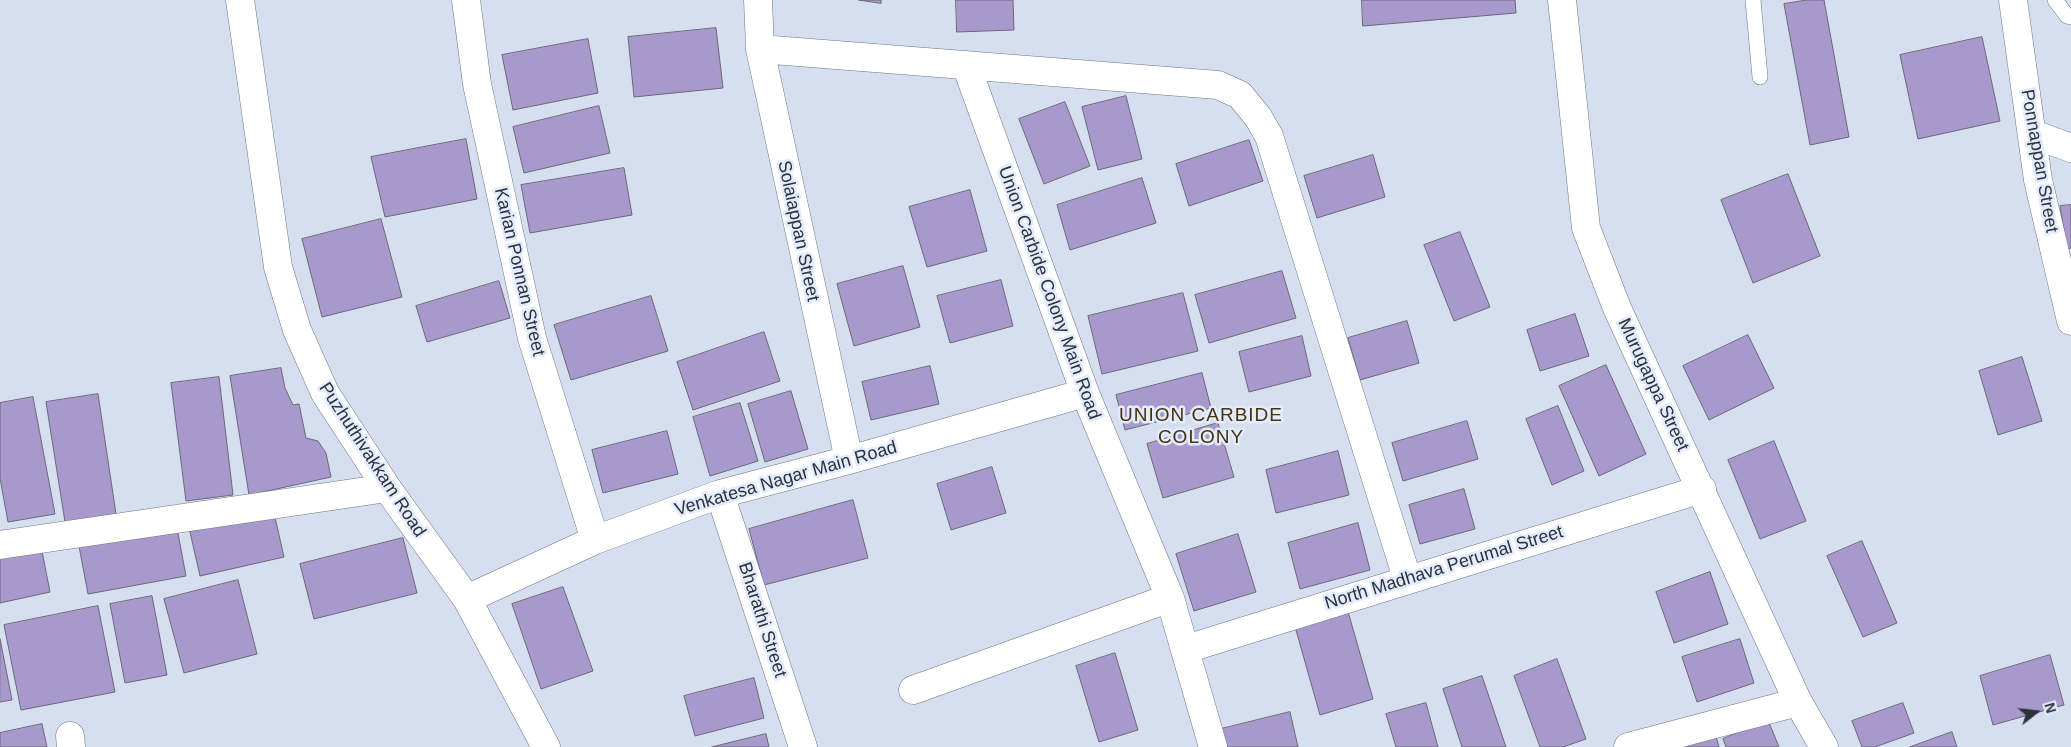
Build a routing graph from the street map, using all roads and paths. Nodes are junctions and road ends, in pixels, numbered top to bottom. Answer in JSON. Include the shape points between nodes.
{"nodes":[{"id":1,"x":240,"y":0,"type":"edge"},
{"id":2,"x":466,"y":0,"type":"edge"},
{"id":3,"x":758,"y":0,"type":"edge"},
{"id":4,"x":1562,"y":0,"type":"edge"},
{"id":5,"x":1753,"y":0,"type":"edge"},
{"id":6,"x":2013,"y":0,"type":"edge"},
{"id":7,"x":2055,"y":0,"type":"edge"},
{"id":8,"x":2071,"y":17,"type":"edge"},
{"id":9,"x":760,"y":49,"type":"junction"},
{"id":10,"x":966,"y":65,"type":"junction"},
{"id":11,"x":1760,"y":77,"type":"dead end"},
{"id":12,"x":2033,"y":134,"type":"junction"},
{"id":13,"x":2071,"y":148,"type":"edge"},
{"id":14,"x":2071,"y":321,"type":"edge"},
{"id":15,"x":1085,"y":393,"type":"junction"},
{"id":16,"x":848,"y":460,"type":"junction"},
{"id":17,"x":387,"y":488,"type":"junction"},
{"id":18,"x":1702,"y":489,"type":"junction"},
{"id":19,"x":720,"y":494,"type":"junction"},
{"id":20,"x":595,"y":540,"type":"junction"},
{"id":21,"x":0,"y":545,"type":"edge"},
{"id":22,"x":1407,"y":578,"type":"junction"},
{"id":23,"x":1170,"y":598,"type":"junction"},
{"id":24,"x":467,"y":599,"type":"junction"},
{"id":25,"x":1186,"y":649,"type":"junction"},
{"id":26,"x":913,"y":690,"type":"dead end"},
{"id":27,"x":1798,"y":702,"type":"junction"},
{"id":28,"x":546,"y":747,"type":"edge"},
{"id":29,"x":803,"y":747,"type":"edge"},
{"id":30,"x":1213,"y":747,"type":"edge"},
{"id":31,"x":1628,"y":747,"type":"edge"},
{"id":32,"x":1824,"y":747,"type":"edge"}],
"edges":[{"from":1,"to":17,"type":"street","name":"Puzhuthivakkam Road","via":[[278,267],[298,330],[325,392]]},
{"from":2,"to":20,"type":"street","name":"Karian Ponnan Street","via":[[477,84],[532,338]]},
{"from":3,"to":9,"type":"street","name":"Solaiappan Street"},
{"from":4,"to":18,"type":"street","name":"Murugappa Street","via":[[1586,228],[1617,308]]},
{"from":5,"to":11,"type":"lane"},
{"from":6,"to":12,"type":"street","name":"Ponnappan Street"},
{"from":7,"to":8,"type":"lane"},
{"from":9,"to":10,"type":"street"},
{"from":9,"to":16,"type":"street","name":"Solaiappan Street"},
{"from":10,"to":15,"type":"street","name":"Union Carbide Colony Main Road"},
{"from":10,"to":22,"type":"street","via":[[1218,85],[1240,95],[1269,136]]},
{"from":12,"to":13,"type":"street"},
{"from":12,"to":14,"type":"street","name":"Ponnappan Street","via":[[2038,180]]},
{"from":15,"to":16,"type":"street","name":"Venkatesa Nagar Main Road"},
{"from":15,"to":23,"type":"street","name":"Union Carbide Colony Main Road"},
{"from":16,"to":19,"type":"street","name":"Venkatesa Nagar Main Road"},
{"from":17,"to":21,"type":"street"},
{"from":17,"to":24,"type":"street","name":"Puzhuthivakkam Road"},
{"from":18,"to":22,"type":"street","name":"North Madhava Perumal Street"},
{"from":18,"to":27,"type":"street","name":"Murugappa Street"},
{"from":19,"to":20,"type":"street","name":"Venkatesa Nagar Main Road"},
{"from":19,"to":29,"type":"street","name":"Bharathi Street"},
{"from":20,"to":24,"type":"street","name":"Venkatesa Nagar Main Road"},
{"from":22,"to":25,"type":"street","name":"North Madhava Perumal Street"},
{"from":23,"to":25,"type":"street","name":"Union Carbide Colony Main Road"},
{"from":23,"to":26,"type":"street"},
{"from":24,"to":28,"type":"street","name":"Puzhuthivakkam Road"},
{"from":25,"to":30,"type":"street","name":"Union Carbide Colony Main Road"},
{"from":27,"to":31,"type":"street"},
{"from":27,"to":32,"type":"street","name":"Murugappa Street"}]}
